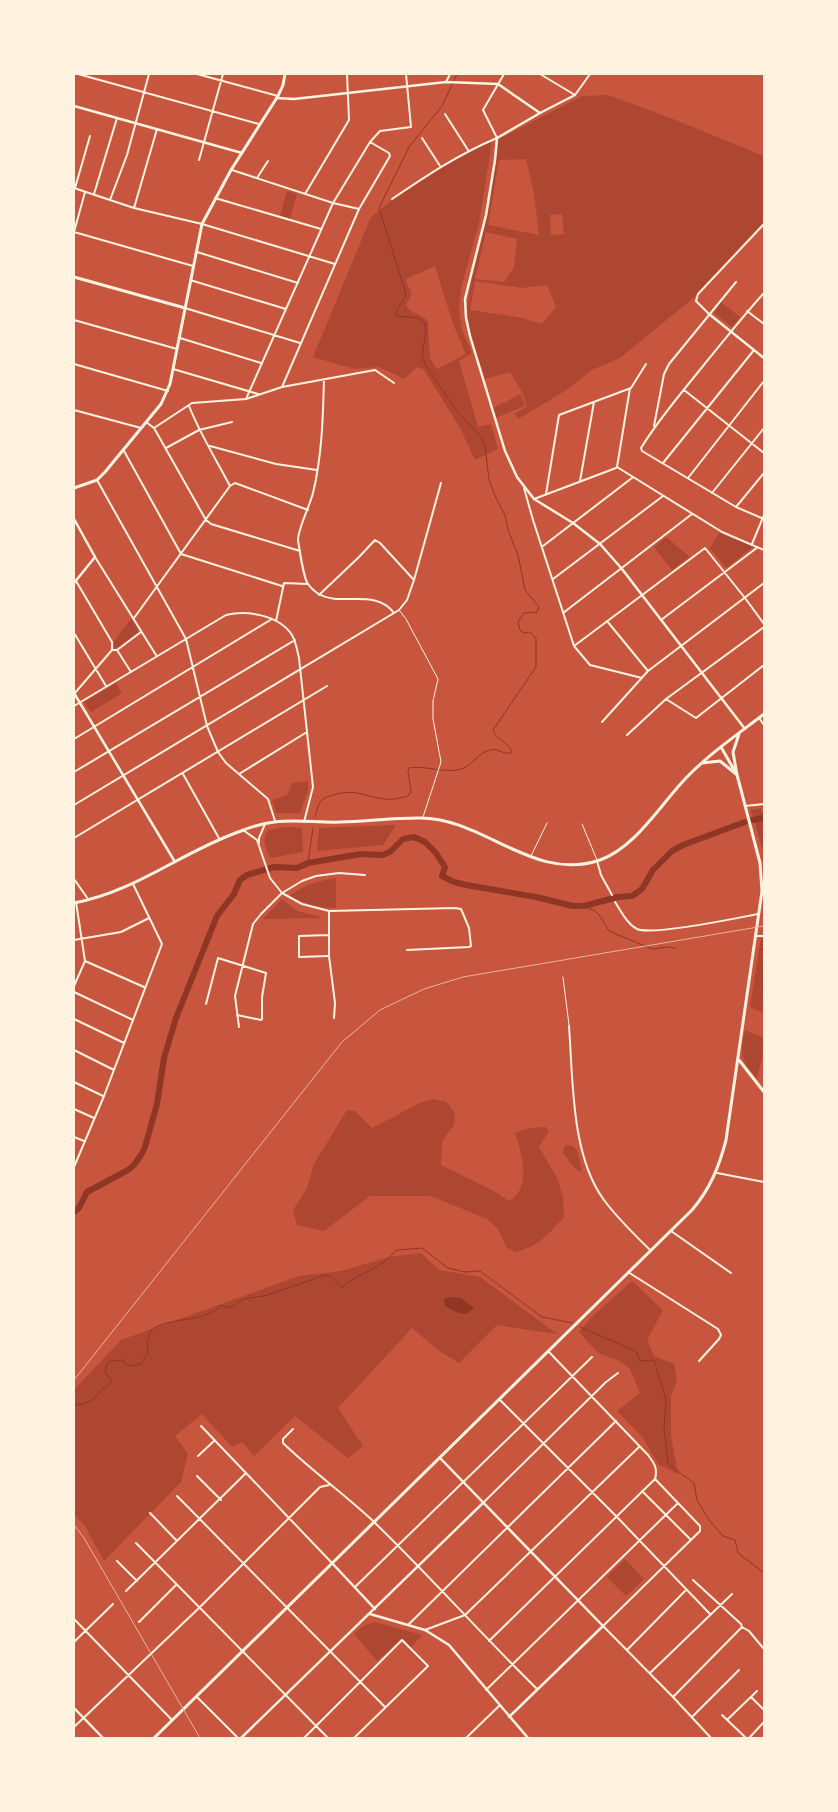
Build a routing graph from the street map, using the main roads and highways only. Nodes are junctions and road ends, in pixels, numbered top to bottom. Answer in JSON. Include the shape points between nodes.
{"nodes":[{"id":1,"x":285,"y":74,"type":"edge"},
{"id":2,"x":74,"y":277,"type":"edge"},
{"id":3,"x":185,"y":308,"type":"junction"},
{"id":4,"x":74,"y":488,"type":"edge"},
{"id":5,"x":764,"y":714,"type":"edge"},
{"id":6,"x":740,"y":733,"type":"junction"},
{"id":7,"x":721,"y":747,"type":"junction"},
{"id":8,"x":702,"y":763,"type":"junction"},
{"id":9,"x":737,"y":775,"type":"junction"},
{"id":10,"x":75,"y":902,"type":"edge"},
{"id":11,"x":762,"y":913,"type":"edge"},
{"id":12,"x":738,"y":1059,"type":"junction"},
{"id":13,"x":764,"y":1092,"type":"edge"},
{"id":14,"x":154,"y":1738,"type":"edge"}],
"edges":[{"from":1,"to":3,"type":"main road","via":[[277,97],[202,224]]},
{"from":2,"to":3,"type":"main road"},
{"from":3,"to":4,"type":"main road","via":[[168,391],[162,404],[106,472],[96,480]]},
{"from":5,"to":6,"type":"main road"},
{"from":6,"to":7,"type":"main road"},
{"from":6,"to":9,"type":"main road","via":[[734,752]]},
{"from":7,"to":8,"type":"main road"},
{"from":7,"to":9,"type":"main road"},
{"from":8,"to":9,"type":"main road","via":[[720,761]]},
{"from":8,"to":10,"type":"main road","via":[[625,845],[598,861],[580,865],[548,863],[454,824],[423,818],[275,822],[243,830],[132,884]]},
{"from":9,"to":11,"type":"main road","via":[[760,863]]},
{"from":11,"to":12,"type":"main road"},
{"from":12,"to":13,"type":"main road"},
{"from":12,"to":14,"type":"main road","via":[[726,1140],[717,1173],[698,1203]]}]}
